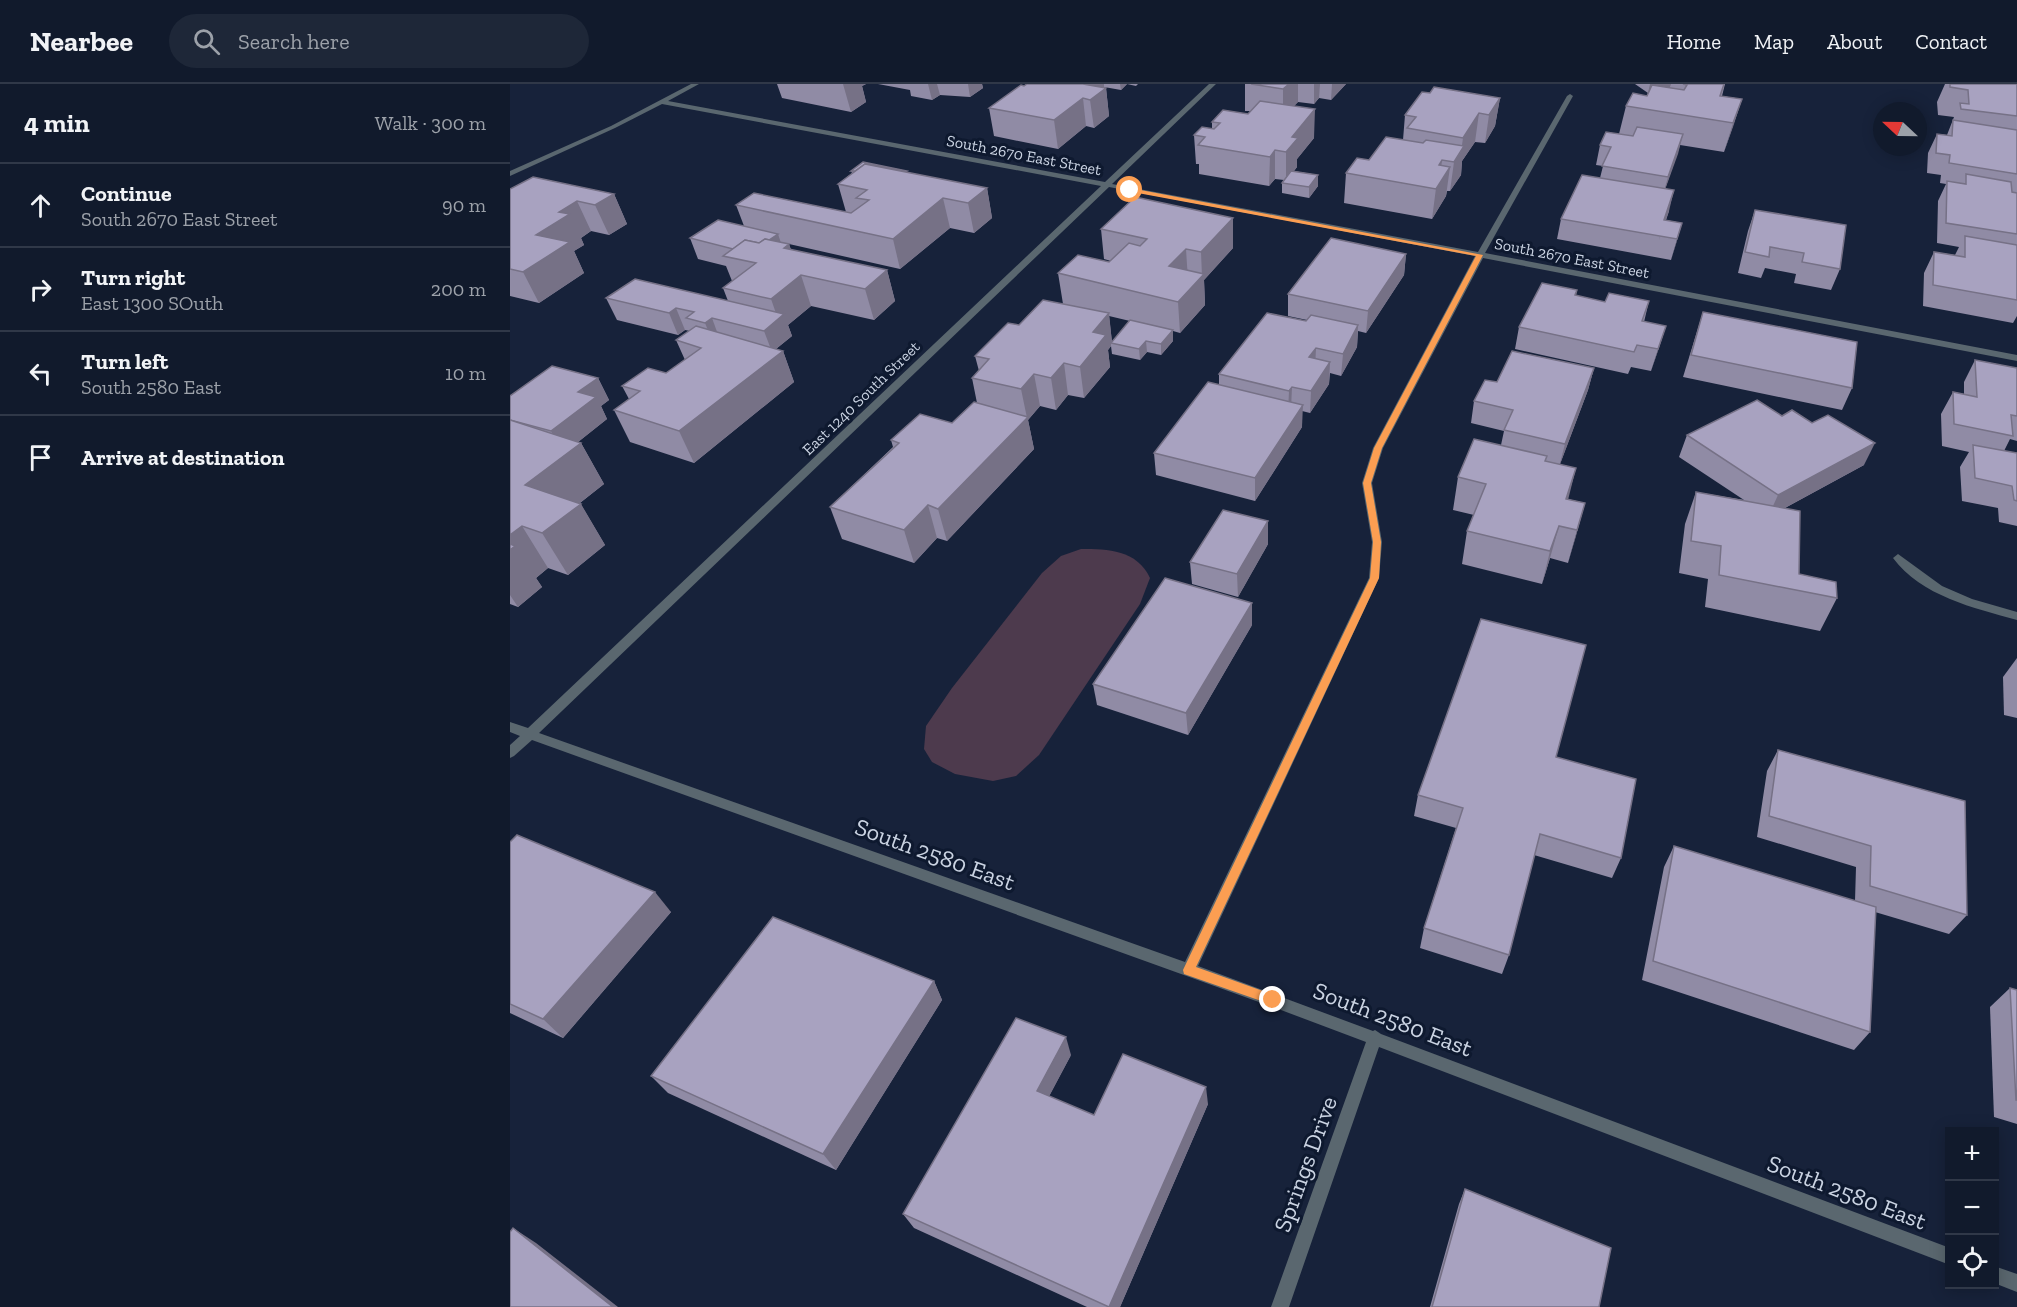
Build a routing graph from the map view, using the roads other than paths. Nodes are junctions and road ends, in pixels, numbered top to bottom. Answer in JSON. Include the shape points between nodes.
{"nodes":[{"id":1,"x":696,"y":84,"type":"edge"},
{"id":2,"x":1213,"y":84,"type":"edge"},
{"id":3,"x":1570,"y":96,"type":"dead end"},
{"id":4,"x":662,"y":102,"type":"junction"},
{"id":5,"x":510,"y":174,"type":"edge"},
{"id":6,"x":1107,"y":185,"type":"junction"},
{"id":7,"x":1480,"y":255,"type":"junction"},
{"id":8,"x":2017,"y":358,"type":"edge"},
{"id":9,"x":1898,"y":558,"type":"dead end"},
{"id":10,"x":2017,"y":616,"type":"edge"},
{"id":11,"x":510,"y":727,"type":"edge"},
{"id":12,"x":530,"y":734,"type":"junction"},
{"id":13,"x":510,"y":753,"type":"edge"},
{"id":14,"x":1189,"y":970,"type":"junction"},
{"id":15,"x":1376,"y":1037,"type":"junction"},
{"id":16,"x":1945,"y":1255,"type":"edge"},
{"id":17,"x":1999,"y":1275,"type":"edge"},
{"id":18,"x":2017,"y":1282,"type":"edge"},
{"id":19,"x":1280,"y":1307,"type":"edge"}],
"edges":[{"from":1,"to":4,"type":"street"},
{"from":2,"to":6,"type":"street","name":"East 1240 South Street"},
{"from":3,"to":7,"type":"street"},
{"from":4,"to":5,"type":"street"},
{"from":4,"to":6,"type":"street","name":"South 2670 East Street"},
{"from":6,"to":7,"type":"street","name":"South 2670 East Street"},
{"from":6,"to":12,"type":"street","name":"East 1240 South Street"},
{"from":7,"to":8,"type":"street","name":"South 2670 East Street"},
{"from":7,"to":14,"type":"street","via":[[1378,448],[1367,483],[1377,542],[1374,578]]},
{"from":9,"to":10,"type":"street","via":[[1911,573],[1955,599]]},
{"from":11,"to":12,"type":"street","name":"South 2580 East"},
{"from":12,"to":13,"type":"street","name":"East 1240 South Street"},
{"from":12,"to":14,"type":"street","name":"South 2580 East"},
{"from":14,"to":15,"type":"street","name":"South 2580 East"},
{"from":15,"to":16,"type":"street","name":"South 2580 East"},
{"from":15,"to":19,"type":"street","name":"Springs Drive"},
{"from":17,"to":18,"type":"street"}]}
